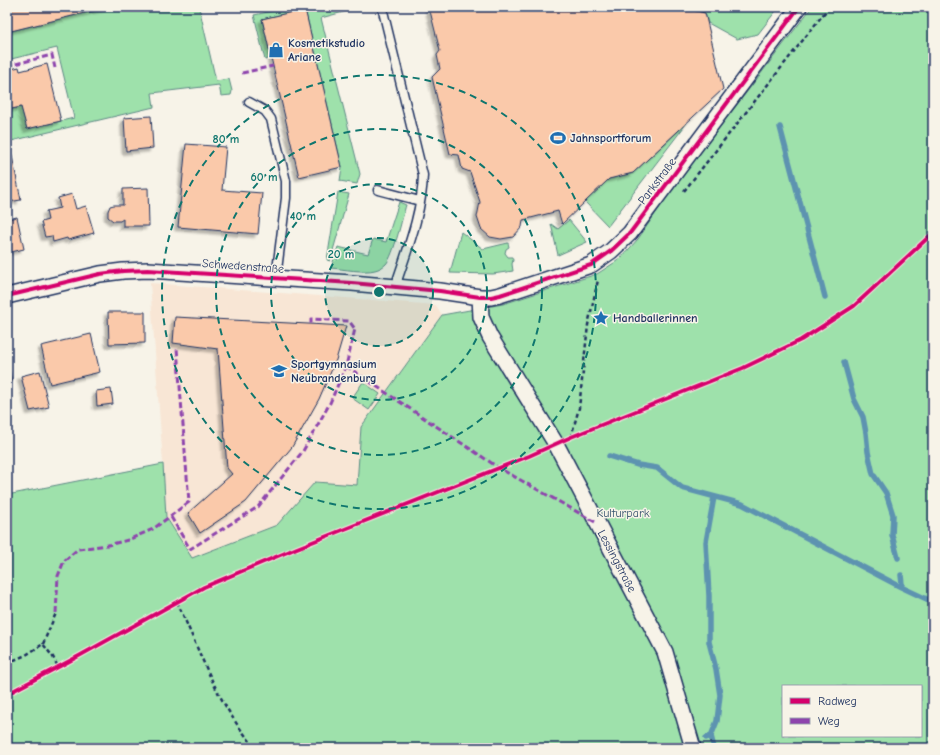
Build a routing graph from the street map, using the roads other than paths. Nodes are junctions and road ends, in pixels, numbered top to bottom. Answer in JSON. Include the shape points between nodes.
{"nodes":[{"id":1,"x":382,"y":7,"type":"edge"},
{"id":2,"x":799,"y":7,"type":"edge"},
{"id":3,"x":249,"y":102,"type":"dead end"},
{"id":4,"x":378,"y":190,"type":"dead end"},
{"id":5,"x":420,"y":201,"type":"junction"},
{"id":6,"x":276,"y":278,"type":"junction"},
{"id":7,"x":397,"y":288,"type":"junction"},
{"id":8,"x":7,"y":296,"type":"edge"},
{"id":9,"x":480,"y":297,"type":"junction"},
{"id":10,"x":693,"y":748,"type":"edge"}],
"edges":[{"from":1,"to":5,"type":"lane","via":[[423,175]]},
{"from":2,"to":9,"type":"street","name":"Parkstraße","via":[[630,233],[611,251],[591,265],[500,296]]},
{"from":3,"to":6,"type":"lane","name":"Schwedenstraße","via":[[265,111],[271,119],[286,181]]},
{"from":4,"to":5,"type":"lane"},
{"from":5,"to":7,"type":"lane"},
{"from":6,"to":7,"type":"street","name":"Schwedenstraße"},
{"from":6,"to":8,"type":"street","name":"Schwedenstraße","via":[[148,270],[123,271]]},
{"from":7,"to":9,"type":"street","name":"Schwedenstraße"},
{"from":9,"to":10,"type":"street","name":"Lessingstraße","via":[[481,317],[490,337],[556,444],[665,652]]}]}
